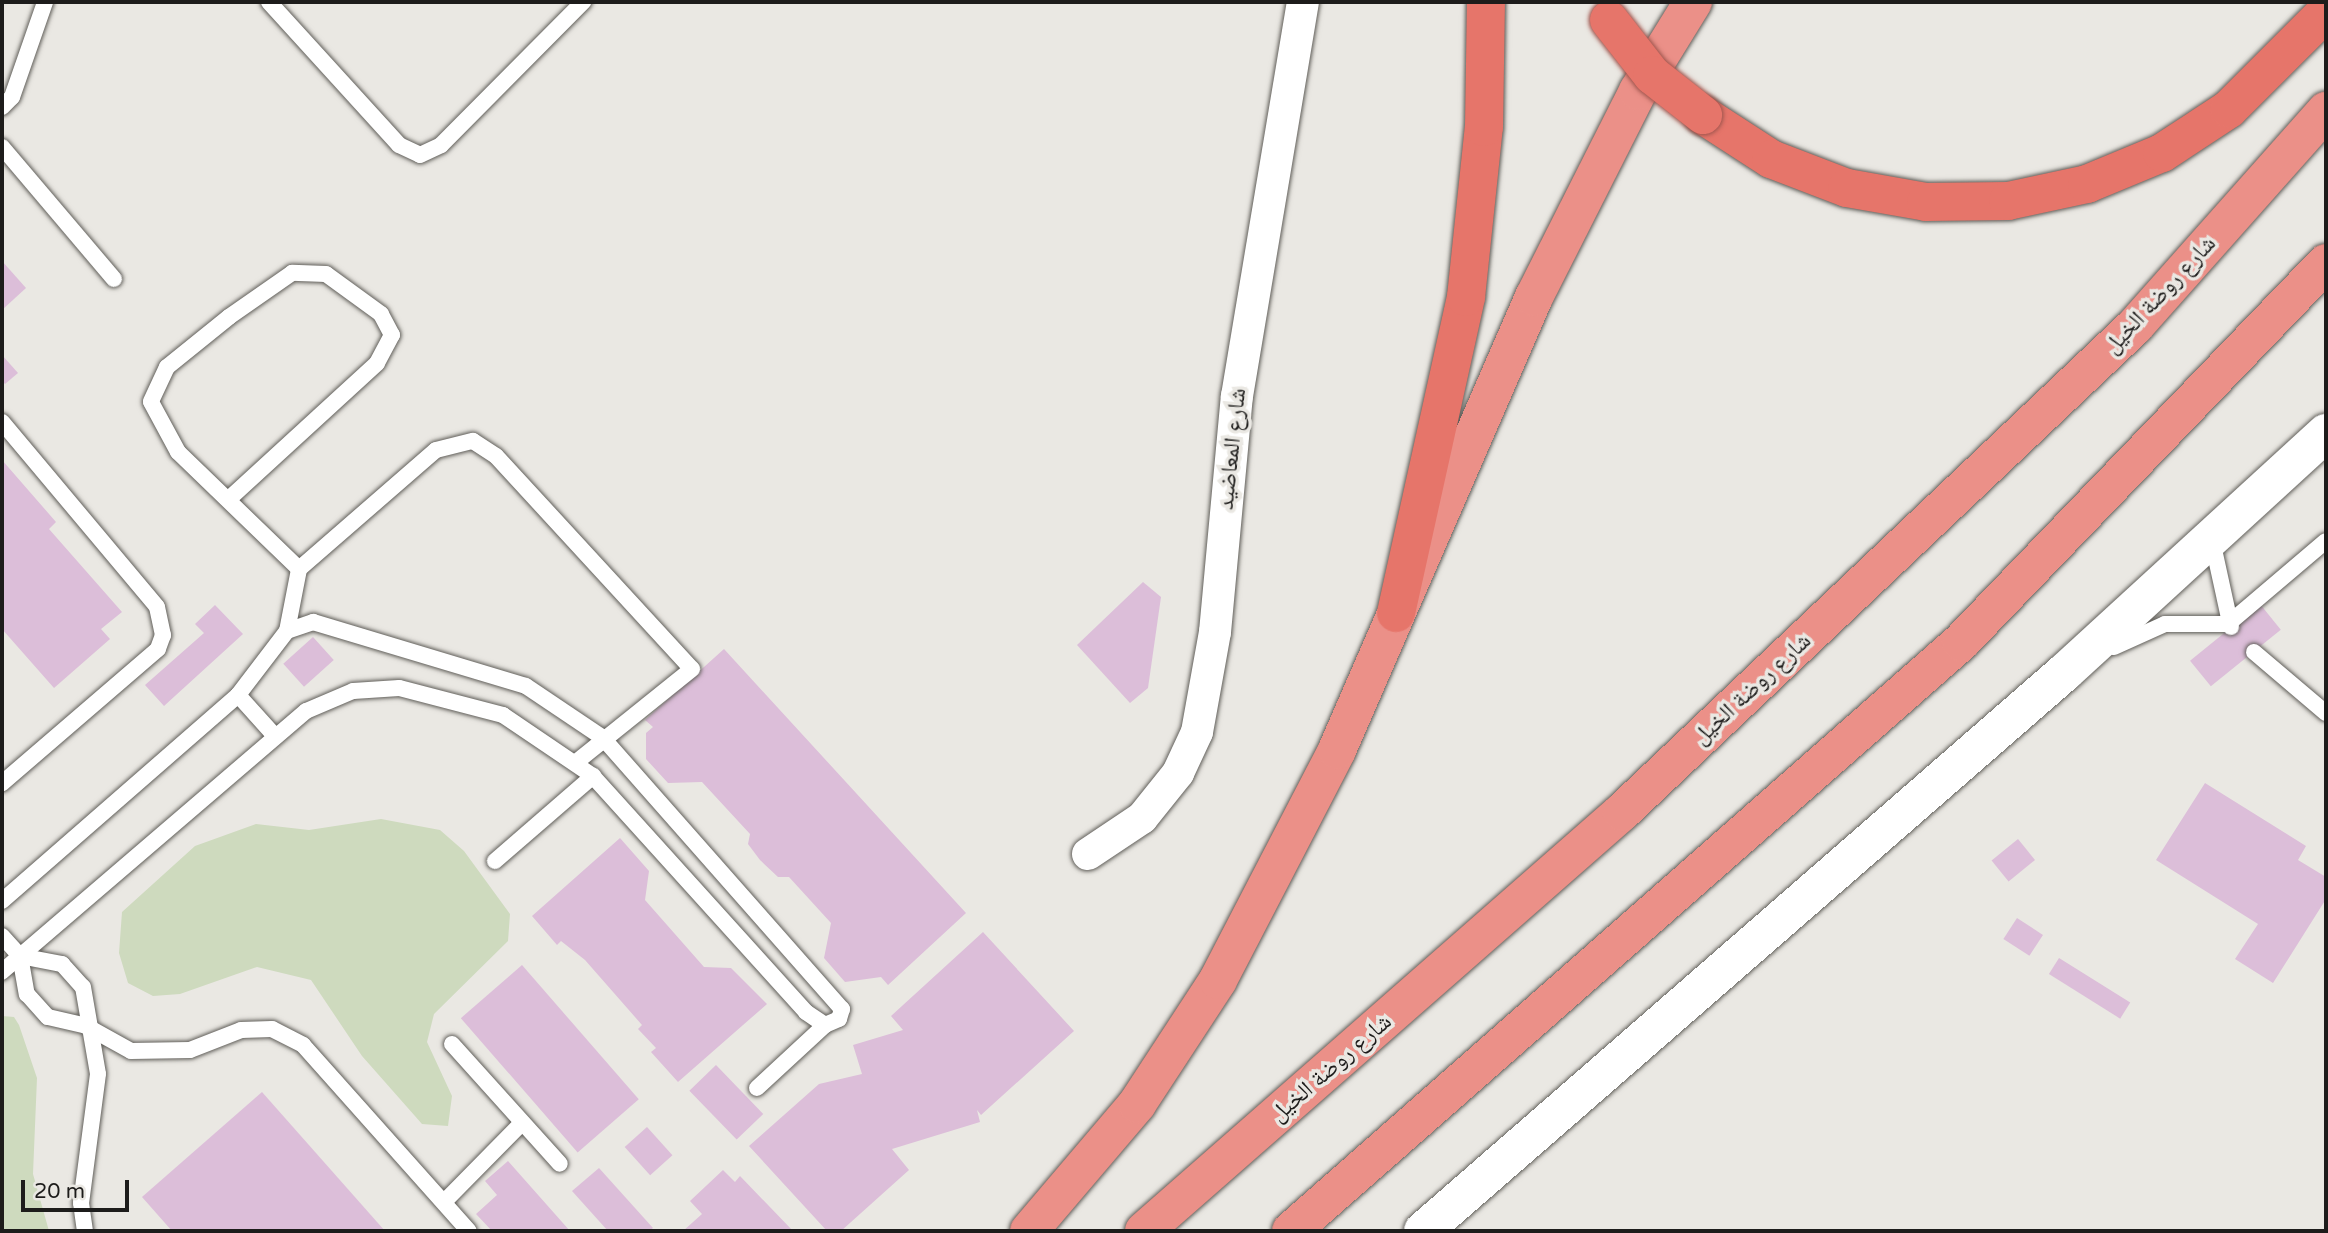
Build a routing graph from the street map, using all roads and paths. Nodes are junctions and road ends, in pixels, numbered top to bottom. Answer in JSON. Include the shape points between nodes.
{"nodes":[{"id":1,"x":45,"y":2,"type":"edge"},
{"id":2,"x":269,"y":2,"type":"edge"},
{"id":3,"x":583,"y":2,"type":"edge"},
{"id":4,"x":1303,"y":2,"type":"edge"},
{"id":5,"x":1486,"y":2,"type":"edge"},
{"id":6,"x":1693,"y":2,"type":"edge"},
{"id":7,"x":1604,"y":11,"type":"edge"},
{"id":8,"x":2326,"y":12,"type":"edge"},
{"id":9,"x":2,"y":107,"type":"edge"},
{"id":10,"x":2326,"y":111,"type":"edge"},
{"id":11,"x":2,"y":147,"type":"edge"},
{"id":12,"x":2326,"y":263,"type":"edge"},
{"id":13,"x":114,"y":279,"type":"dead end"},
{"id":14,"x":2,"y":422,"type":"edge"},
{"id":15,"x":2326,"y":433,"type":"edge"},
{"id":16,"x":231,"y":497,"type":"junction"},
{"id":17,"x":2212,"y":538,"type":"junction"},
{"id":18,"x":2326,"y":541,"type":"edge"},
{"id":19,"x":299,"y":569,"type":"junction"},
{"id":20,"x":1396,"y":613,"type":"junction"},
{"id":21,"x":2230,"y":625,"type":"junction"},
{"id":22,"x":288,"y":631,"type":"junction"},
{"id":23,"x":2254,"y":652,"type":"dead end"},
{"id":24,"x":2065,"y":672,"type":"junction"},
{"id":25,"x":238,"y":695,"type":"junction"},
{"id":26,"x":2326,"y":713,"type":"edge"},
{"id":27,"x":274,"y":735,"type":"junction"},
{"id":28,"x":602,"y":737,"type":"junction"},
{"id":29,"x":575,"y":763,"type":"junction"},
{"id":30,"x":593,"y":776,"type":"junction"},
{"id":31,"x":2,"y":783,"type":"edge"},
{"id":32,"x":1088,"y":854,"type":"dead end"},
{"id":33,"x":495,"y":862,"type":"dead end"},
{"id":34,"x":2,"y":901,"type":"edge"},
{"id":35,"x":2,"y":936,"type":"edge"},
{"id":36,"x":20,"y":956,"type":"junction"},
{"id":37,"x":2,"y":972,"type":"edge"},
{"id":38,"x":825,"y":1025,"type":"junction"},
{"id":39,"x":86,"y":1026,"type":"junction"},
{"id":40,"x":453,"y":1044,"type":"dead end"},
{"id":41,"x":757,"y":1088,"type":"dead end"},
{"id":42,"x":522,"y":1124,"type":"junction"},
{"id":43,"x":560,"y":1164,"type":"dead end"},
{"id":44,"x":444,"y":1202,"type":"junction"},
{"id":45,"x":85,"y":1231,"type":"edge"},
{"id":46,"x":469,"y":1231,"type":"edge"},
{"id":47,"x":1029,"y":1231,"type":"edge"},
{"id":48,"x":1144,"y":1231,"type":"edge"},
{"id":49,"x":1291,"y":1231,"type":"edge"},
{"id":50,"x":1423,"y":1231,"type":"edge"}],
"edges":[{"from":1,"to":9,"type":"lane","via":[[12,97]]},
{"from":2,"to":3,"type":"lane","via":[[399,145],[420,156],[441,145]]},
{"from":4,"to":32,"type":"street","name":"شارع المعاضيد","via":[[1237,396],[1215,632],[1197,732],[1178,773],[1142,818]]},
{"from":5,"to":20,"type":"highway","via":[[1484,127],[1466,297]]},
{"from":6,"to":20,"type":"highway","via":[[1638,91],[1534,297]]},
{"from":7,"to":8,"type":"highway","bridge":true,"via":[[1652,75],[1771,159],[1847,188],[1926,202],[2008,201],[2087,184],[2162,153],[2229,109]]},
{"from":10,"to":48,"type":"highway","name":"شارع روضة الخيل","via":[[2135,326],[1622,812]]},
{"from":11,"to":13,"type":"lane"},
{"from":12,"to":49,"type":"highway","via":[[1961,642]]},
{"from":14,"to":31,"type":"lane","via":[[157,607],[163,635],[158,649]]},
{"from":15,"to":17,"type":"street"},
{"from":16,"to":16,"type":"lane","via":[[377,363],[392,335],[381,314],[326,274],[292,273],[229,317],[156,383],[151,402],[160,428],[197,472]]},
{"from":16,"to":19,"type":"lane"},
{"from":17,"to":21,"type":"lane"},
{"from":17,"to":24,"type":"street"},
{"from":18,"to":21,"type":"lane"},
{"from":19,"to":22,"type":"lane"},
{"from":19,"to":28,"type":"lane","via":[[436,450],[465,441],[482,446],[692,669]]},
{"from":20,"to":47,"type":"highway","via":[[1337,750],[1218,980],[1137,1104]]},
{"from":21,"to":24,"type":"lane","via":[[2184,622],[2147,629]]},
{"from":22,"to":25,"type":"lane"},
{"from":22,"to":28,"type":"lane","via":[[313,622],[335,626],[384,645],[475,666],[526,686]]},
{"from":23,"to":26,"type":"lane"},
{"from":24,"to":50,"type":"street"},
{"from":25,"to":27,"type":"lane"},
{"from":25,"to":34,"type":"lane"},
{"from":27,"to":29,"type":"lane","via":[[337,697],[400,688],[503,715]]},
{"from":27,"to":36,"type":"lane"},
{"from":28,"to":29,"type":"lane"},
{"from":28,"to":38,"type":"lane","via":[[841,1004],[839,1019]]},
{"from":29,"to":30,"type":"lane"},
{"from":30,"to":33,"type":"lane"},
{"from":30,"to":38,"type":"lane"},
{"from":35,"to":36,"type":"lane"},
{"from":36,"to":37,"type":"lane"},
{"from":36,"to":39,"type":"lane","via":[[27,994],[48,1017]]},
{"from":36,"to":39,"type":"lane","via":[[62,964],[83,987]]},
{"from":38,"to":41,"type":"lane"},
{"from":39,"to":44,"type":"lane","via":[[131,1051],[154,1053],[272,1028],[303,1045]]},
{"from":39,"to":45,"type":"lane","via":[[98,1074],[81,1203]]},
{"from":40,"to":42,"type":"lane"},
{"from":42,"to":43,"type":"lane"},
{"from":42,"to":44,"type":"lane"},
{"from":44,"to":46,"type":"lane"}]}
